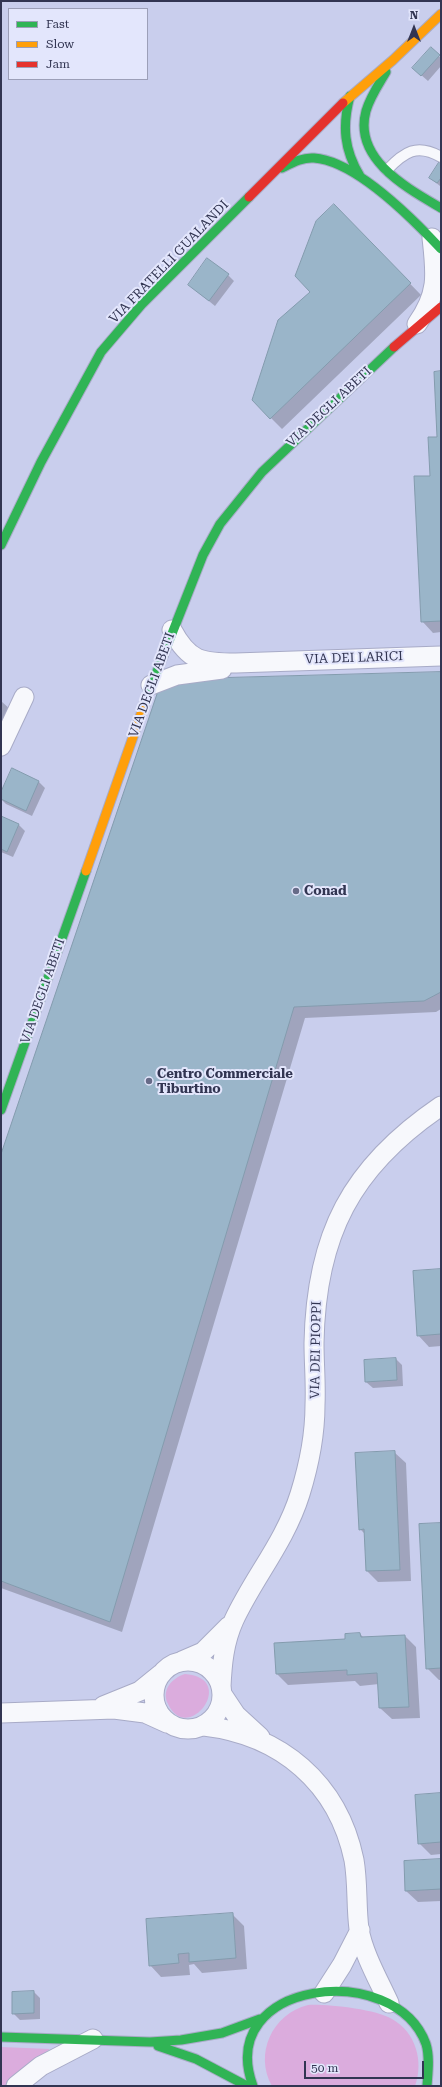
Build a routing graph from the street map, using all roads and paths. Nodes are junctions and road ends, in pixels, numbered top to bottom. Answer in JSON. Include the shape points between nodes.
{"nodes":[{"id":1,"x":441,"y":14,"type":"edge"},
{"id":2,"x":393,"y":60,"type":"junction"},
{"id":3,"x":350,"y":96,"type":"junction"},
{"id":4,"x":441,"y":157,"type":"edge"},
{"id":5,"x":387,"y":170,"type":"junction"},
{"id":6,"x":274,"y":172,"type":"junction"},
{"id":7,"x":360,"y":176,"type":"junction"},
{"id":8,"x":441,"y":208,"type":"edge"},
{"id":9,"x":436,"y":243,"type":"edge"},
{"id":10,"x":441,"y":288,"type":"edge"},
{"id":11,"x":434,"y":308,"type":"edge"},
{"id":12,"x":413,"y":329,"type":"joint"},
{"id":13,"x":1,"y":545,"type":"edge"},
{"id":14,"x":166,"y":646,"type":"junction"},
{"id":15,"x":441,"y":656,"type":"edge"},
{"id":16,"x":267,"y":661,"type":"junction"},
{"id":17,"x":198,"y":672,"type":"junction"},
{"id":18,"x":151,"y":686,"type":"junction"},
{"id":19,"x":24,"y":698,"type":"dead end"},
{"id":20,"x":1,"y":746,"type":"edge"},
{"id":21,"x":441,"y":1106,"type":"edge"},
{"id":22,"x":1,"y":1110,"type":"edge"},
{"id":23,"x":234,"y":1621,"type":"junction"},
{"id":24,"x":167,"y":1669,"type":"junction"},
{"id":25,"x":222,"y":1690,"type":"junction"},
{"id":26,"x":96,"y":1708,"type":"junction"},
{"id":27,"x":1,"y":1713,"type":"edge"},
{"id":28,"x":170,"y":1724,"type":"junction"},
{"id":29,"x":204,"y":1726,"type":"junction"},
{"id":30,"x":266,"y":1744,"type":"junction"},
{"id":31,"x":360,"y":1930,"type":"junction"},
{"id":32,"x":324,"y":1993,"type":"junction"},
{"id":33,"x":389,"y":2003,"type":"junction"},
{"id":34,"x":260,"y":2019,"type":"junction"},
{"id":35,"x":1,"y":2037,"type":"edge"},
{"id":36,"x":424,"y":2038,"type":"junction"},
{"id":37,"x":94,"y":2039,"type":"junction"},
{"id":38,"x":150,"y":2042,"type":"junction"},
{"id":39,"x":434,"y":2046,"type":"dead end"},
{"id":40,"x":16,"y":2086,"type":"edge"},
{"id":41,"x":247,"y":2086,"type":"edge"},
{"id":42,"x":253,"y":2086,"type":"edge"},
{"id":43,"x":427,"y":2086,"type":"edge"}],
"edges":[{"from":1,"to":2,"type":"street"},
{"from":2,"to":3,"type":"street","name":"VIA FRATELLI GUALANDI"},
{"from":2,"to":5,"type":"street","via":[[370,101],[364,123],[367,146]]},
{"from":3,"to":6,"type":"street","name":"VIA FRATELLI GUALANDI"},
{"from":3,"to":7,"type":"street","via":[[344,116],[344,142],[350,160]]},
{"from":4,"to":5,"type":"lane","via":[[422,150],[412,151],[400,156]]},
{"from":5,"to":8,"type":"street","via":[[419,195]]},
{"from":6,"to":7,"type":"street","via":[[300,160],[315,158]]},
{"from":6,"to":13,"type":"street","name":"VIA FRATELLI GUALANDI","via":[[142,304],[102,352],[40,462]]},
{"from":7,"to":9,"type":"street"},
{"from":9,"to":11,"type":"street","name":"VIA DEGLI ABETI"},
{"from":10,"to":11,"type":"street","name":"VIA DEGLI ABETI"},
{"from":11,"to":12,"type":"street","name":"VIA DEGLI ABETI"},
{"from":12,"to":14,"type":"street","name":"VIA DEGLI ABETI","via":[[285,448],[241,495],[203,554]]},
{"from":14,"to":16,"type":"street","name":"VIA DEI LARICI","via":[[180,645],[196,658],[216,662]]},
{"from":14,"to":17,"type":"street","name":"VIA DEI LARICI","via":[[173,662],[182,668]]},
{"from":14,"to":18,"type":"street","name":"VIA DEGLI ABETI"},
{"from":15,"to":16,"type":"street","name":"VIA DEI LARICI"},
{"from":16,"to":17,"type":"street","name":"VIA DEI LARICI"},
{"from":17,"to":18,"type":"street","name":"VIA DEI LARICI","via":[[177,675]]},
{"from":18,"to":22,"type":"street","name":"VIA DEGLI ABETI"},
{"from":19,"to":20,"type":"street"},
{"from":21,"to":23,"type":"street","name":"VIA DEI PIOPPI","via":[[414,1125],[365,1173],[347,1199],[333,1228],[322,1263],[317,1298],[314,1425],[306,1472],[294,1512],[283,1536]]},
{"from":23,"to":24,"type":"street","via":[[203,1652]]},
{"from":23,"to":25,"type":"street","via":[[224,1650]]},
{"from":24,"to":25,"type":"street","via":[[182,1662],[202,1664],[211,1670]]},
{"from":24,"to":26,"type":"street","via":[[140,1691]]},
{"from":24,"to":28,"type":"street","via":[[156,1683],[154,1695],[161,1716]]},
{"from":25,"to":29,"type":"street","via":[[222,1703],[218,1712]]},
{"from":25,"to":30,"type":"street","via":[[236,1715]]},
{"from":26,"to":27,"type":"street","via":[[40,1713]]},
{"from":26,"to":28,"type":"street","via":[[141,1712]]},
{"from":28,"to":29,"type":"street","via":[[193,1729]]},
{"from":29,"to":30,"type":"street","via":[[234,1731]]},
{"from":30,"to":31,"type":"street","via":[[305,1770],[323,1788],[334,1804],[354,1860]]},
{"from":31,"to":32,"type":"street"},
{"from":31,"to":33,"type":"street","via":[[372,1967]]},
{"from":32,"to":33,"type":"street","via":[[372,1996]]},
{"from":32,"to":34,"type":"street","via":[[291,1998],[272,2008]]},
{"from":33,"to":36,"type":"street","via":[[406,2017]]},
{"from":34,"to":38,"type":"street","via":[[209,2036]]},
{"from":34,"to":42,"type":"street","via":[[254,2030],[248,2054]]},
{"from":35,"to":37,"type":"street"},
{"from":36,"to":39,"type":"street"},
{"from":36,"to":43,"type":"street"},
{"from":37,"to":38,"type":"street"},
{"from":37,"to":40,"type":"street","via":[[41,2066]]},
{"from":38,"to":41,"type":"street","via":[[196,2059]]}]}
